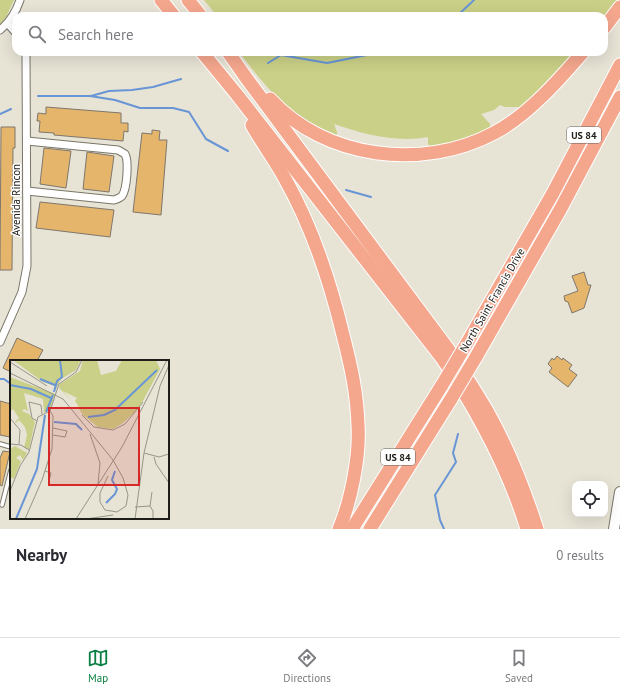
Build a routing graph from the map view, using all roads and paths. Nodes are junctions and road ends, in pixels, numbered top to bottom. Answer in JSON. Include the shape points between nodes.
{"nodes":[{"id":1,"x":20,"y":0,"type":"edge"},
{"id":2,"x":161,"y":0,"type":"edge"},
{"id":3,"x":188,"y":0,"type":"edge"},
{"id":4,"x":620,"y":7,"type":"edge"},
{"id":5,"x":15,"y":12,"type":"edge"},
{"id":6,"x":171,"y":12,"type":"edge"},
{"id":7,"x":198,"y":12,"type":"edge"},
{"id":8,"x":12,"y":17,"type":"edge"},
{"id":9,"x":608,"y":23,"type":"edge"},
{"id":10,"x":8,"y":24,"type":"junction"},
{"id":11,"x":12,"y":28,"type":"edge"},
{"id":12,"x":0,"y":30,"type":"edge"},
{"id":13,"x":26,"y":56,"type":"edge"},
{"id":14,"x":205,"y":56,"type":"edge"},
{"id":15,"x":231,"y":56,"type":"edge"},
{"id":16,"x":232,"y":56,"type":"edge"},
{"id":17,"x":580,"y":56,"type":"edge"},
{"id":18,"x":620,"y":64,"type":"edge"},
{"id":19,"x":221,"y":76,"type":"junction"},
{"id":20,"x":620,"y":97,"type":"edge"},
{"id":21,"x":27,"y":141,"type":"junction"},
{"id":22,"x":27,"y":191,"type":"junction"},
{"id":23,"x":0,"y":342,"type":"edge"},
{"id":24,"x":0,"y":444,"type":"edge"},
{"id":25,"x":10,"y":447,"type":"edge"},
{"id":26,"x":405,"y":473,"type":"junction"},
{"id":27,"x":10,"y":474,"type":"edge"},
{"id":28,"x":620,"y":492,"type":"edge"},
{"id":29,"x":2,"y":505,"type":"dead end"},
{"id":30,"x":339,"y":529,"type":"edge"},
{"id":31,"x":352,"y":529,"type":"edge"},
{"id":32,"x":370,"y":529,"type":"edge"},
{"id":33,"x":379,"y":529,"type":"edge"},
{"id":34,"x":527,"y":529,"type":"edge"},
{"id":35,"x":537,"y":529,"type":"edge"},
{"id":36,"x":614,"y":529,"type":"edge"}],
"edges":[{"from":1,"to":5,"type":"street"},
{"from":2,"to":6,"type":"highway"},
{"from":3,"to":7,"type":"highway"},
{"from":4,"to":9,"type":"highway"},
{"from":8,"to":10,"type":"street"},
{"from":10,"to":11,"type":"street"},
{"from":10,"to":12,"type":"street"},
{"from":13,"to":21,"type":"street","name":"Avenida Rincon"},
{"from":14,"to":19,"type":"highway"},
{"from":15,"to":35,"type":"highway","via":[[448,349],[472,386],[499,434]]},
{"from":16,"to":17,"type":"highway","via":[[281,110],[310,130],[360,150],[401,155],[454,149],[494,133],[526,110]]},
{"from":18,"to":31,"type":"highway","name":"North Saint Francis Drive","number":"US 84","bridge":true,"via":[[553,193],[467,343]]},
{"from":19,"to":30,"type":"highway","via":[[284,176],[299,206],[318,251],[339,317],[354,380],[358,427],[354,477]]},
{"from":19,"to":34,"type":"highway","via":[[442,358],[487,430],[511,484]]},
{"from":20,"to":26,"type":"highway","name":"North Saint Francis Drive","number":"US 84","bridge":true,"via":[[560,210],[476,357]]},
{"from":21,"to":22,"type":"street","name":"Avenida Rincon"},
{"from":21,"to":22,"type":"street","via":[[118,150],[125,154],[128,164],[124,193],[121,198],[114,200]]},
{"from":22,"to":23,"type":"street","name":"Avenida Rincon","via":[[26,276]]},
{"from":24,"to":25,"type":"lane"},
{"from":26,"to":32,"type":"highway","name":"North Saint Francis Drive","number":"US 84"},
{"from":26,"to":33,"type":"highway"},
{"from":27,"to":29,"type":"lane"},
{"from":28,"to":36,"type":"street"}]}
